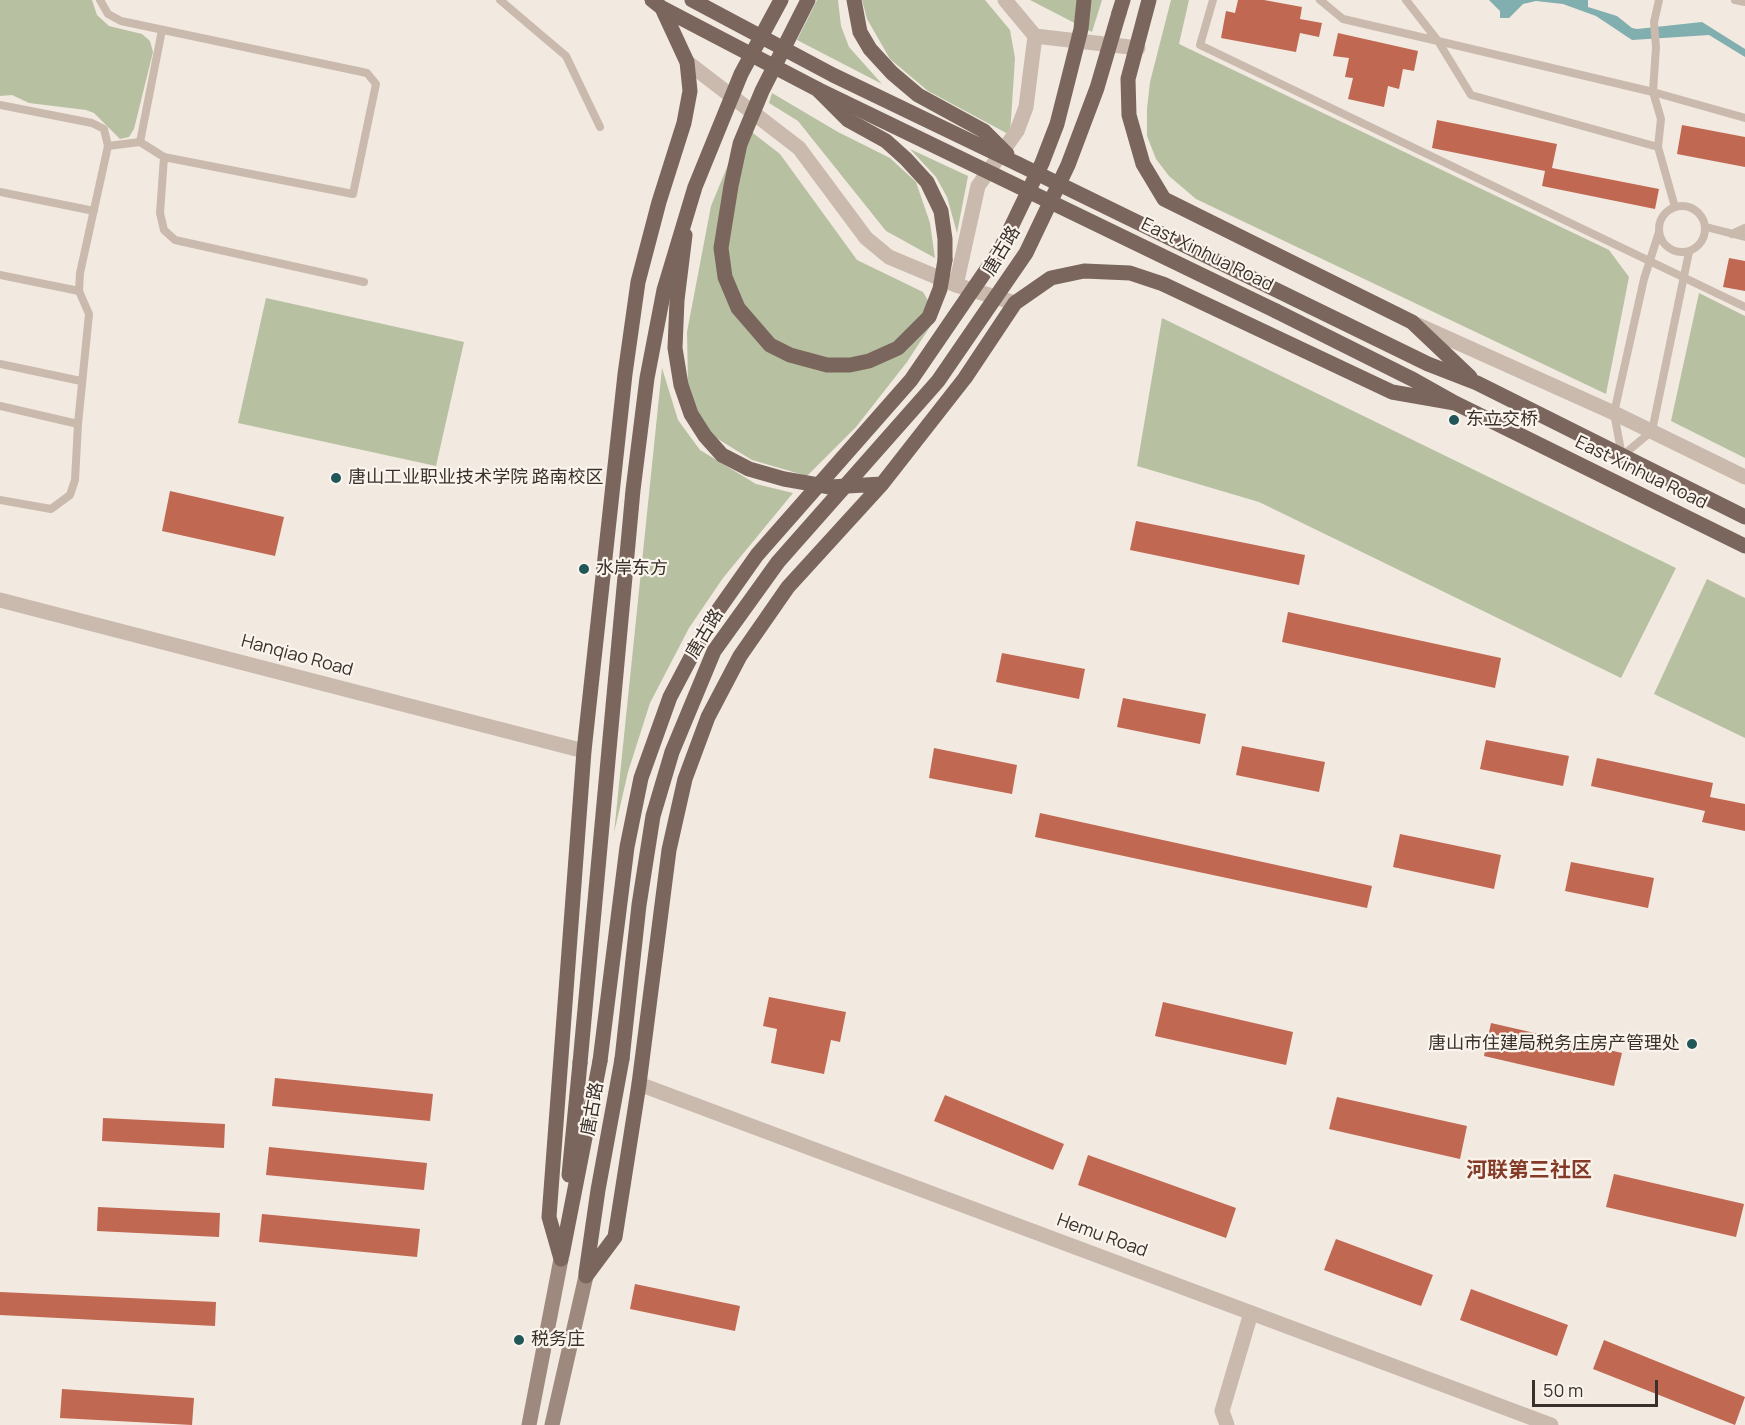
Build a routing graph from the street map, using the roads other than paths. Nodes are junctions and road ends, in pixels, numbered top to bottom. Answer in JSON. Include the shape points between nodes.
{"nodes":[{"id":1,"x":100,"y":0,"type":"edge"},
{"id":2,"x":500,"y":0,"type":"edge"},
{"id":3,"x":692,"y":0,"type":"edge"},
{"id":4,"x":781,"y":0,"type":"edge"},
{"id":5,"x":808,"y":0,"type":"edge"},
{"id":6,"x":854,"y":0,"type":"edge"},
{"id":7,"x":1005,"y":0,"type":"edge"},
{"id":8,"x":1084,"y":0,"type":"edge"},
{"id":9,"x":1149,"y":0,"type":"edge"},
{"id":10,"x":1213,"y":0,"type":"edge"},
{"id":11,"x":1320,"y":0,"type":"edge"},
{"id":12,"x":1406,"y":0,"type":"edge"},
{"id":13,"x":1659,"y":0,"type":"edge"},
{"id":14,"x":1735,"y":0,"type":"edge"},
{"id":15,"x":1745,"y":2,"type":"edge"},
{"id":16,"x":657,"y":4,"type":"edge"},
{"id":17,"x":1121,"y":4,"type":"edge"},
{"id":18,"x":162,"y":30,"type":"junction"},
{"id":19,"x":1035,"y":36,"type":"junction"},
{"id":20,"x":1438,"y":41,"type":"junction"},
{"id":21,"x":1138,"y":48,"type":"junction"},
{"id":22,"x":687,"y":62,"type":"junction"},
{"id":23,"x":817,"y":89,"type":"junction"},
{"id":24,"x":1653,"y":92,"type":"junction"},
{"id":25,"x":0,"y":105,"type":"edge"},
{"id":26,"x":1745,"y":118,"type":"edge"},
{"id":27,"x":600,"y":126,"type":"dead end"},
{"id":28,"x":140,"y":142,"type":"junction"},
{"id":29,"x":108,"y":146,"type":"junction"},
{"id":30,"x":1658,"y":147,"type":"junction"},
{"id":31,"x":164,"y":157,"type":"junction"},
{"id":32,"x":1018,"y":164,"type":"junction"},
{"id":33,"x":0,"y":192,"type":"edge"},
{"id":34,"x":690,"y":202,"type":"junction"},
{"id":35,"x":1675,"y":207,"type":"junction"},
{"id":36,"x":93,"y":211,"type":"junction"},
{"id":37,"x":1706,"y":227,"type":"junction"},
{"id":38,"x":1745,"y":228,"type":"edge"},
{"id":39,"x":1659,"y":232,"type":"junction"},
{"id":40,"x":1732,"y":234,"type":"junction"},
{"id":41,"x":1745,"y":237,"type":"edge"},
{"id":42,"x":1689,"y":252,"type":"junction"},
{"id":43,"x":1650,"y":263,"type":"junction"},
{"id":44,"x":0,"y":275,"type":"edge"},
{"id":45,"x":1682,"y":276,"type":"junction"},
{"id":46,"x":364,"y":282,"type":"dead end"},
{"id":47,"x":956,"y":285,"type":"junction"},
{"id":48,"x":79,"y":291,"type":"junction"},
{"id":49,"x":1015,"y":303,"type":"junction"},
{"id":50,"x":1745,"y":307,"type":"edge"},
{"id":51,"x":1412,"y":322,"type":"junction"},
{"id":52,"x":0,"y":364,"type":"edge"},
{"id":53,"x":81,"y":381,"type":"junction"},
{"id":54,"x":1477,"y":383,"type":"junction"},
{"id":55,"x":1455,"y":403,"type":"junction"},
{"id":56,"x":0,"y":406,"type":"edge"},
{"id":57,"x":1614,"y":413,"type":"junction"},
{"id":58,"x":78,"y":424,"type":"junction"},
{"id":59,"x":1652,"y":431,"type":"junction"},
{"id":60,"x":1622,"y":456,"type":"junction"},
{"id":61,"x":1745,"y":477,"type":"edge"},
{"id":62,"x":882,"y":484,"type":"junction"},
{"id":63,"x":0,"y":500,"type":"edge"},
{"id":64,"x":1745,"y":517,"type":"edge"},
{"id":65,"x":1745,"y":546,"type":"edge"},
{"id":66,"x":0,"y":600,"type":"edge"},
{"id":67,"x":584,"y":751,"type":"junction"},
{"id":68,"x":639,"y":1084,"type":"junction"},
{"id":69,"x":561,"y":1259,"type":"junction"},
{"id":70,"x":586,"y":1276,"type":"junction"},
{"id":71,"x":1251,"y":1312,"type":"junction"},
{"id":72,"x":529,"y":1425,"type":"edge"},
{"id":73,"x":552,"y":1425,"type":"edge"},
{"id":74,"x":1227,"y":1425,"type":"edge"},
{"id":75,"x":1551,"y":1425,"type":"edge"}],
"edges":[{"from":1,"to":18,"type":"lane","via":[[108,14],[121,21]]},
{"from":2,"to":27,"type":"lane","via":[[566,56]]},
{"from":3,"to":32,"type":"main road","name":"East Xinhua Road","bridge":true,"via":[[833,75]]},
{"from":4,"to":34,"type":"main road","name":"唐古路","bridge":true,"via":[[721,118]]},
{"from":5,"to":23,"type":"main road","bridge":true,"via":[[762,90],[740,144],[723,223],[722,257],[725,277],[738,308],[770,345],[827,365],[850,365],[869,362],[898,348],[929,317],[940,289],[945,239],[941,211],[927,182],[886,141],[848,120]]},
{"from":6,"to":32,"type":"main road","bridge":true,"via":[[860,32],[891,73],[918,95],[984,131]]},
{"from":7,"to":19,"type":"street"},
{"from":8,"to":69,"type":"main road","bridge":true,"via":[[1081,29],[1057,124],[1000,250],[911,380],[757,555],[709,622],[670,697],[641,778],[627,847],[600,1061]]},
{"from":9,"to":21,"type":"main road"},
{"from":10,"to":43,"type":"lane","via":[[1200,45]]},
{"from":11,"to":20,"type":"lane","via":[[1343,19]]},
{"from":12,"to":20,"type":"lane"},
{"from":13,"to":24,"type":"lane","via":[[1654,22]]},
{"from":14,"to":15,"type":"lane"},
{"from":16,"to":22,"type":"main road"},
{"from":16,"to":23,"type":"main road","name":"East Xinhua Road","bridge":true},
{"from":17,"to":70,"type":"main road","name":"唐古路","bridge":true,"via":[[1097,88],[1068,165],[1026,253],[938,381],[778,562],[714,651],[672,752],[653,816],[622,1059]]},
{"from":18,"to":28,"type":"lane"},
{"from":18,"to":31,"type":"lane","via":[[367,73],[376,84],[353,194]]},
{"from":19,"to":21,"type":"street"},
{"from":19,"to":47,"type":"street","via":[[1026,107],[1017,130],[978,186]]},
{"from":20,"to":24,"type":"lane"},
{"from":20,"to":30,"type":"lane","via":[[1471,95]]},
{"from":21,"to":51,"type":"main road","via":[[1128,79],[1129,115],[1143,164],[1164,199]]},
{"from":22,"to":47,"type":"street","via":[[799,148],[866,238],[889,257]]},
{"from":22,"to":67,"type":"main road","via":[[690,91],[684,123],[659,202],[635,305]]},
{"from":23,"to":55,"type":"main road","name":"East Xinhua Road","bridge":true,"via":[[1276,310]]},
{"from":24,"to":26,"type":"lane"},
{"from":24,"to":30,"type":"lane","via":[[1661,119]]},
{"from":25,"to":29,"type":"lane","via":[[92,123],[104,129]]},
{"from":28,"to":29,"type":"lane"},
{"from":28,"to":31,"type":"lane"},
{"from":29,"to":36,"type":"lane"},
{"from":30,"to":35,"type":"lane"},
{"from":31,"to":46,"type":"lane","via":[[160,213],[164,230],[175,240]]},
{"from":32,"to":54,"type":"main road","name":"East Xinhua Road","bridge":true,"via":[[1428,364]]},
{"from":33,"to":36,"type":"lane"},
{"from":34,"to":62,"type":"main road","via":[[675,348],[681,385],[691,414],[705,436],[722,454],[749,469],[784,479],[830,487]]},
{"from":34,"to":69,"type":"main road","name":"唐古路","bridge":true,"via":[[664,290],[647,378],[633,490]]},
{"from":35,"to":37,"type":"lane","via":[[1695,210]]},
{"from":35,"to":39,"type":"lane","via":[[1662,217]]},
{"from":36,"to":48,"type":"lane"},
{"from":37,"to":40,"type":"lane"},
{"from":37,"to":42,"type":"lane","via":[[1702,243]]},
{"from":38,"to":40,"type":"lane"},
{"from":39,"to":42,"type":"lane","via":[[1666,247]]},
{"from":39,"to":43,"type":"lane"},
{"from":40,"to":41,"type":"lane"},
{"from":42,"to":45,"type":"lane"},
{"from":43,"to":45,"type":"lane"},
{"from":43,"to":57,"type":"lane"},
{"from":44,"to":48,"type":"lane"},
{"from":45,"to":50,"type":"lane"},
{"from":45,"to":59,"type":"lane"},
{"from":47,"to":49,"type":"street"},
{"from":48,"to":53,"type":"lane","via":[[89,314]]},
{"from":49,"to":55,"type":"main road","via":[[1051,278],[1084,271],[1130,273],[1163,284],[1392,392]]},
{"from":49,"to":62,"type":"main road","via":[[965,378]]},
{"from":51,"to":54,"type":"main road"},
{"from":51,"to":57,"type":"street"},
{"from":52,"to":53,"type":"lane"},
{"from":53,"to":58,"type":"lane"},
{"from":54,"to":60,"type":"main road","name":"East Xinhua Road"},
{"from":55,"to":65,"type":"main road","name":"East Xinhua Road"},
{"from":56,"to":58,"type":"lane"},
{"from":57,"to":59,"type":"street"},
{"from":57,"to":60,"type":"lane"},
{"from":58,"to":63,"type":"lane","via":[[75,480],[70,495],[51,509]]},
{"from":59,"to":60,"type":"lane"},
{"from":59,"to":61,"type":"street"},
{"from":60,"to":64,"type":"main road","name":"East Xinhua Road"},
{"from":62,"to":68,"type":"main road","via":[[788,587],[740,656],[708,717],[685,779],[669,850]]},
{"from":66,"to":67,"type":"street","name":"Hanqiao Road"},
{"from":67,"to":69,"type":"main road","via":[[549,1217]]},
{"from":68,"to":70,"type":"main road","via":[[615,1237]]},
{"from":68,"to":71,"type":"street","name":"Hemu Road"},
{"from":69,"to":72,"type":"main road","name":"唐古路"},
{"from":70,"to":73,"type":"main road","name":"唐古路"},
{"from":71,"to":74,"type":"street","via":[[1222,1411]]},
{"from":71,"to":75,"type":"street","name":"Hemu Road"}]}
